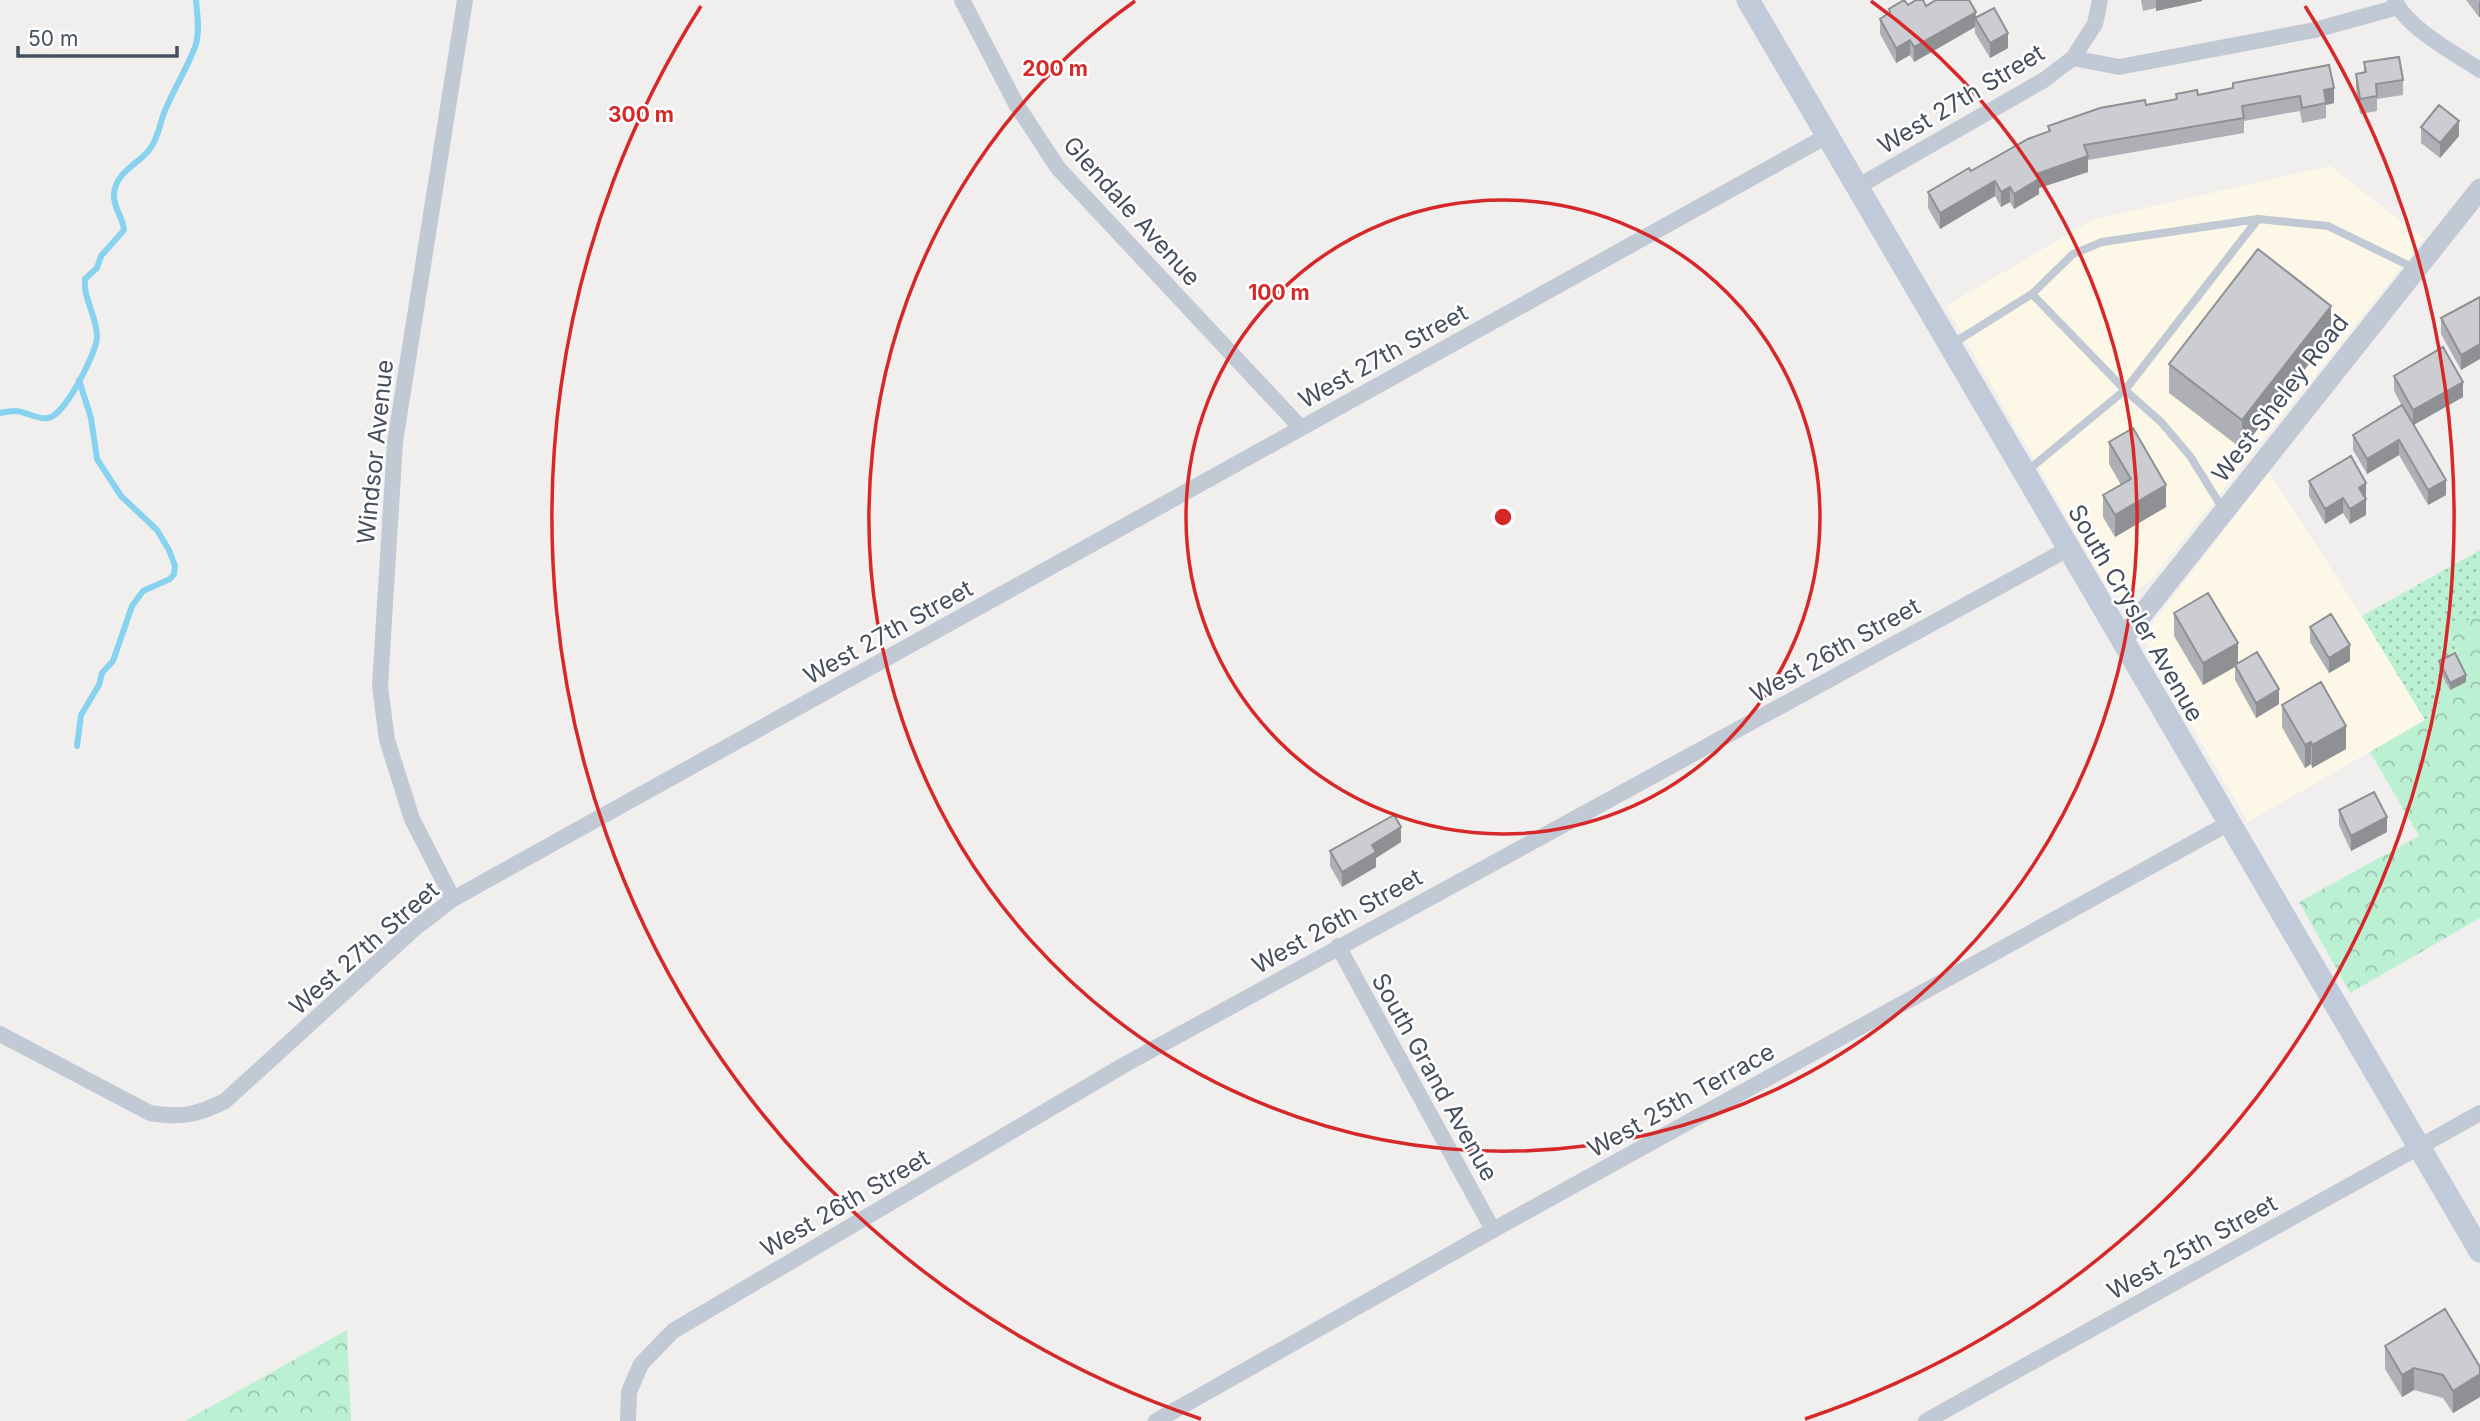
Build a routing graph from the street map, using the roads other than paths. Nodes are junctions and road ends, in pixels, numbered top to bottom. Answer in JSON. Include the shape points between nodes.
{"nodes":[{"id":1,"x":465,"y":0,"type":"edge"},
{"id":2,"x":962,"y":0,"type":"edge"},
{"id":3,"x":1748,"y":0,"type":"edge"},
{"id":4,"x":2100,"y":0,"type":"edge"},
{"id":5,"x":2397,"y":3,"type":"edge"},
{"id":6,"x":2073,"y":58,"type":"junction"},
{"id":7,"x":2480,"y":70,"type":"edge"},
{"id":8,"x":1827,"y":136,"type":"junction"},
{"id":9,"x":1857,"y":187,"type":"junction"},
{"id":10,"x":2480,"y":189,"type":"edge"},
{"id":11,"x":2258,"y":219,"type":"junction"},
{"id":12,"x":2416,"y":270,"type":"junction"},
{"id":13,"x":2032,"y":294,"type":"junction"},
{"id":14,"x":1950,"y":346,"type":"junction"},
{"id":15,"x":2125,"y":390,"type":"junction"},
{"id":16,"x":1301,"y":428,"type":"junction"},
{"id":17,"x":2025,"y":474,"type":"junction"},
{"id":18,"x":2224,"y":511,"type":"junction"},
{"id":19,"x":2068,"y":549,"type":"junction"},
{"id":20,"x":2122,"y":640,"type":"junction"},
{"id":21,"x":2229,"y":824,"type":"junction"},
{"id":22,"x":453,"y":899,"type":"junction"},
{"id":23,"x":1338,"y":946,"type":"junction"},
{"id":24,"x":0,"y":1034,"type":"edge"},
{"id":25,"x":2480,"y":1113,"type":"edge"},
{"id":26,"x":2419,"y":1146,"type":"junction"},
{"id":27,"x":1493,"y":1230,"type":"junction"},
{"id":28,"x":2480,"y":1251,"type":"edge"},
{"id":29,"x":628,"y":1421,"type":"edge"},
{"id":30,"x":1156,"y":1421,"type":"edge"},
{"id":31,"x":1926,"y":1421,"type":"edge"}],
"edges":[{"from":1,"to":22,"type":"street","name":"Windsor Avenue","via":[[395,442],[380,685],[387,740],[412,819]]},
{"from":2,"to":16,"type":"street","name":"Glendale Avenue","via":[[1016,104],[1058,168]]},
{"from":3,"to":8,"type":"main road","name":"South Crysler Avenue"},
{"from":4,"to":6,"type":"street","via":[[2095,24]]},
{"from":5,"to":6,"type":"street","name":"West 27th Street","via":[[2315,30],[2119,66]]},
{"from":5,"to":7,"type":"street","name":"West 27th Street","via":[[2414,24]]},
{"from":6,"to":9,"type":"street","name":"West 27th Street","via":[[2044,80]]},
{"from":8,"to":9,"type":"main road","name":"South Crysler Avenue"},
{"from":8,"to":16,"type":"street","name":"West 27th Street"},
{"from":9,"to":14,"type":"main road","name":"South Crysler Avenue"},
{"from":10,"to":12,"type":"street","name":"West Sheley Road"},
{"from":11,"to":12,"type":"lane","via":[[2328,226]]},
{"from":11,"to":13,"type":"lane","via":[[2102,242],[2073,254]]},
{"from":11,"to":15,"type":"lane"},
{"from":12,"to":18,"type":"street","name":"West Sheley Road"},
{"from":13,"to":14,"type":"lane"},
{"from":13,"to":15,"type":"lane"},
{"from":14,"to":17,"type":"main road","name":"South Crysler Avenue"},
{"from":15,"to":17,"type":"lane"},
{"from":15,"to":18,"type":"lane","via":[[2190,456]]},
{"from":16,"to":22,"type":"street","name":"West 27th Street"},
{"from":17,"to":19,"type":"main road","name":"South Crysler Avenue"},
{"from":18,"to":20,"type":"street","name":"West Sheley Road"},
{"from":19,"to":20,"type":"main road","name":"South Crysler Avenue"},
{"from":19,"to":23,"type":"street","name":"West 26th Street"},
{"from":20,"to":21,"type":"main road","name":"South Crysler Avenue"},
{"from":21,"to":26,"type":"main road","name":"South Crysler Avenue"},
{"from":21,"to":27,"type":"street","name":"West 25th Terrace"},
{"from":22,"to":24,"type":"street","name":"West 27th Street","via":[[225,1101],[202,1113],[176,1117],[150,1113]]},
{"from":23,"to":27,"type":"street","name":"South Grand Avenue"},
{"from":23,"to":29,"type":"street","name":"West 26th Street","via":[[1124,1065],[673,1331],[644,1359],[629,1392]]},
{"from":25,"to":26,"type":"street","name":"West 25th Street"},
{"from":26,"to":28,"type":"main road","name":"South Crysler Avenue"},
{"from":26,"to":31,"type":"street","name":"West 25th Street"},
{"from":27,"to":30,"type":"street","name":"West 25th Terrace"}]}
